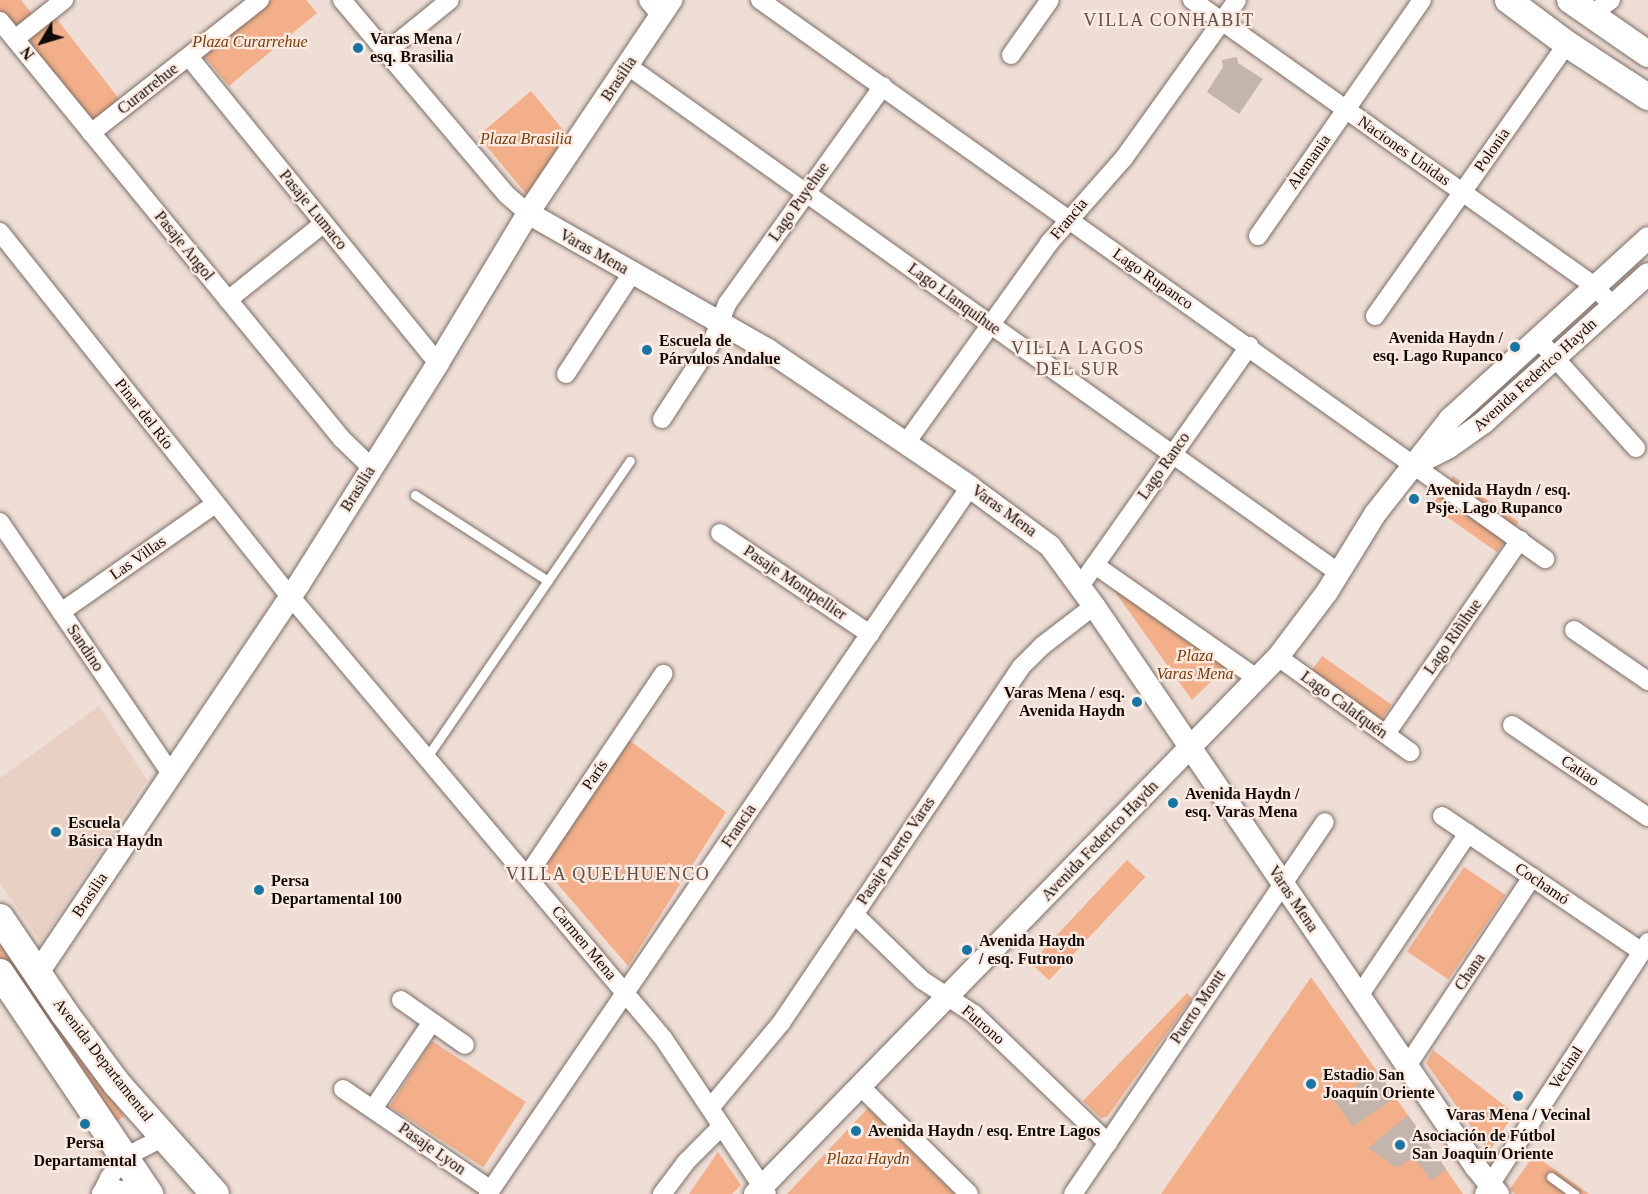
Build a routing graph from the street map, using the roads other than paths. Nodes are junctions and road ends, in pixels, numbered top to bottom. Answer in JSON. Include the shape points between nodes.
{"nodes":[{"id":1,"x":64,"y":0,"type":"edge"},
{"id":2,"x":260,"y":0,"type":"edge"},
{"id":3,"x":342,"y":0,"type":"edge"},
{"id":4,"x":450,"y":0,"type":"edge"},
{"id":5,"x":760,"y":0,"type":"edge"},
{"id":6,"x":1050,"y":0,"type":"edge"},
{"id":7,"x":1192,"y":0,"type":"edge"},
{"id":8,"x":1237,"y":0,"type":"edge"},
{"id":9,"x":1422,"y":0,"type":"edge"},
{"id":10,"x":1508,"y":0,"type":"edge"},
{"id":11,"x":660,"y":5,"type":"edge"},
{"id":12,"x":1591,"y":5,"type":"edge"},
{"id":13,"x":0,"y":21,"type":"edge"},
{"id":14,"x":1222,"y":21,"type":"junction"},
{"id":15,"x":15,"y":39,"type":"junction"},
{"id":16,"x":1567,"y":44,"type":"junction"},
{"id":17,"x":386,"y":51,"type":"junction"},
{"id":18,"x":1648,"y":54,"type":"edge"},
{"id":19,"x":1011,"y":55,"type":"dead end"},
{"id":20,"x":189,"y":57,"type":"junction"},
{"id":21,"x":628,"y":66,"type":"junction"},
{"id":22,"x":883,"y":86,"type":"junction"},
{"id":23,"x":1648,"y":97,"type":"edge"},
{"id":24,"x":1346,"y":109,"type":"junction"},
{"id":25,"x":91,"y":133,"type":"junction"},
{"id":26,"x":1462,"y":192,"type":"junction"},
{"id":27,"x":805,"y":193,"type":"junction"},
{"id":28,"x":528,"y":213,"type":"junction"},
{"id":29,"x":1069,"y":218,"type":"junction"},
{"id":30,"x":324,"y":223,"type":"junction"},
{"id":31,"x":0,"y":232,"type":"edge"},
{"id":32,"x":1258,"y":236,"type":"dead end"},
{"id":33,"x":1648,"y":238,"type":"edge"},
{"id":34,"x":632,"y":273,"type":"junction"},
{"id":35,"x":1648,"y":274,"type":"edge"},
{"id":36,"x":1594,"y":286,"type":"junction"},
{"id":37,"x":228,"y":300,"type":"junction"},
{"id":38,"x":1613,"y":306,"type":"junction"},
{"id":39,"x":1375,"y":316,"type":"dead end"},
{"id":40,"x":721,"y":321,"type":"junction"},
{"id":41,"x":990,"y":325,"type":"junction"},
{"id":42,"x":1537,"y":338,"type":"junction"},
{"id":43,"x":1249,"y":346,"type":"junction"},
{"id":44,"x":1555,"y":359,"type":"junction"},
{"id":45,"x":438,"y":363,"type":"junction"},
{"id":46,"x":566,"y":374,"type":"dead end"},
{"id":47,"x":662,"y":419,"type":"dead end"},
{"id":48,"x":906,"y":443,"type":"junction"},
{"id":49,"x":1636,"y":448,"type":"dead end"},
{"id":50,"x":1173,"y":454,"type":"junction"},
{"id":51,"x":630,"y":461,"type":"dead end"},
{"id":52,"x":1414,"y":464,"type":"junction"},
{"id":53,"x":372,"y":468,"type":"junction"},
{"id":54,"x":970,"y":487,"type":"junction"},
{"id":55,"x":415,"y":495,"type":"dead end"},
{"id":56,"x":215,"y":504,"type":"junction"},
{"id":57,"x":0,"y":522,"type":"edge"},
{"id":58,"x":720,"y":533,"type":"dead end"},
{"id":59,"x":1520,"y":540,"type":"junction"},
{"id":60,"x":1545,"y":559,"type":"dead end"},
{"id":61,"x":1095,"y":565,"type":"junction"},
{"id":62,"x":1339,"y":573,"type":"junction"},
{"id":63,"x":548,"y":581,"type":"junction"},
{"id":64,"x":1080,"y":586,"type":"junction"},
{"id":65,"x":290,"y":596,"type":"junction"},
{"id":66,"x":1094,"y":606,"type":"junction"},
{"id":67,"x":61,"y":612,"type":"junction"},
{"id":68,"x":1574,"y":630,"type":"dead end"},
{"id":69,"x":870,"y":634,"type":"junction"},
{"id":70,"x":1278,"y":657,"type":"junction"},
{"id":71,"x":663,"y":674,"type":"dead end"},
{"id":72,"x":1258,"y":679,"type":"junction"},
{"id":73,"x":1648,"y":681,"type":"edge"},
{"id":74,"x":1512,"y":725,"type":"dead end"},
{"id":75,"x":1386,"y":734,"type":"junction"},
{"id":76,"x":1190,"y":749,"type":"junction"},
{"id":77,"x":1410,"y":752,"type":"dead end"},
{"id":78,"x":427,"y":757,"type":"junction"},
{"id":79,"x":171,"y":774,"type":"junction"},
{"id":80,"x":1442,"y":816,"type":"dead end"},
{"id":81,"x":1648,"y":817,"type":"edge"},
{"id":82,"x":1325,"y":822,"type":"dead end"},
{"id":83,"x":1468,"y":833,"type":"junction"},
{"id":84,"x":527,"y":876,"type":"junction"},
{"id":85,"x":1532,"y":878,"type":"junction"},
{"id":86,"x":1282,"y":883,"type":"junction"},
{"id":87,"x":854,"y":914,"type":"junction"},
{"id":88,"x":0,"y":918,"type":"edge"},
{"id":89,"x":1645,"y":947,"type":"edge"},
{"id":90,"x":37,"y":974,"type":"junction"},
{"id":91,"x":3,"y":983,"type":"edge"},
{"id":92,"x":625,"y":992,"type":"junction"},
{"id":93,"x":1359,"y":996,"type":"junction"},
{"id":94,"x":948,"y":997,"type":"junction"},
{"id":95,"x":400,"y":1000,"type":"dead end"},
{"id":96,"x":432,"y":1022,"type":"junction"},
{"id":97,"x":465,"y":1045,"type":"dead end"},
{"id":98,"x":1407,"y":1066,"type":"junction"},
{"id":99,"x":860,"y":1086,"type":"junction"},
{"id":100,"x":344,"y":1089,"type":"dead end"},
{"id":101,"x":710,"y":1108,"type":"junction"},
{"id":102,"x":373,"y":1109,"type":"junction"},
{"id":103,"x":722,"y":1126,"type":"junction"},
{"id":104,"x":164,"y":1137,"type":"junction"},
{"id":105,"x":1108,"y":1143,"type":"junction"},
{"id":106,"x":125,"y":1157,"type":"junction"},
{"id":107,"x":1551,"y":1177,"type":"dead end"},
{"id":108,"x":1491,"y":1191,"type":"edge"},
{"id":109,"x":490,"y":1192,"type":"edge"},
{"id":110,"x":761,"y":1192,"type":"edge"},
{"id":111,"x":101,"y":1194,"type":"edge"},
{"id":112,"x":143,"y":1194,"type":"edge"},
{"id":113,"x":149,"y":1194,"type":"edge"},
{"id":114,"x":215,"y":1194,"type":"edge"},
{"id":115,"x":662,"y":1194,"type":"edge"},
{"id":116,"x":969,"y":1194,"type":"edge"},
{"id":117,"x":1073,"y":1194,"type":"edge"},
{"id":118,"x":1574,"y":1194,"type":"edge"}],
"edges":[{"from":1,"to":15,"type":"street"},
{"from":2,"to":20,"type":"street","name":"Curarrehue"},
{"from":3,"to":17,"type":"street","name":"Varas Mena"},
{"from":4,"to":17,"type":"street"},
{"from":5,"to":22,"type":"street","name":"Lago Rupanco"},
{"from":6,"to":19,"type":"street"},
{"from":7,"to":14,"type":"street","name":"Naciones Unidas"},
{"from":8,"to":14,"type":"street","name":"Francia"},
{"from":9,"to":24,"type":"street","name":"Alemania"},
{"from":10,"to":16,"type":"main road"},
{"from":11,"to":21,"type":"street","name":"Brasilia"},
{"from":12,"to":18,"type":"main road"},
{"from":13,"to":15,"type":"street","name":"Pasaje Angol"},
{"from":14,"to":24,"type":"street","name":"Naciones Unidas"},
{"from":14,"to":29,"type":"street","name":"Francia","via":[[1124,158]]},
{"from":15,"to":25,"type":"street","name":"Pasaje Angol"},
{"from":16,"to":23,"type":"main road"},
{"from":16,"to":26,"type":"street","name":"Polonia"},
{"from":17,"to":28,"type":"street","name":"Varas Mena","via":[[507,195]]},
{"from":20,"to":25,"type":"street","name":"Curarrehue"},
{"from":20,"to":30,"type":"street","name":"Pasaje Lumaco"},
{"from":21,"to":27,"type":"street","name":"Lago Llanquihue"},
{"from":21,"to":28,"type":"street","name":"Brasilia"},
{"from":22,"to":27,"type":"street","name":"Lago Puyehue"},
{"from":22,"to":29,"type":"street","name":"Lago Rupanco"},
{"from":24,"to":26,"type":"street","name":"Naciones Unidas"},
{"from":24,"to":32,"type":"street","name":"Alemania"},
{"from":25,"to":37,"type":"street","name":"Pasaje Angol"},
{"from":26,"to":36,"type":"street","name":"Naciones Unidas"},
{"from":26,"to":39,"type":"street","name":"Polonia"},
{"from":27,"to":40,"type":"street","name":"Lago Puyehue","via":[[727,304]]},
{"from":27,"to":41,"type":"street","name":"Lago Llanquihue"},
{"from":28,"to":34,"type":"street","name":"Varas Mena"},
{"from":28,"to":45,"type":"street","name":"Brasilia"},
{"from":29,"to":41,"type":"street","name":"Francia"},
{"from":29,"to":43,"type":"street","name":"Lago Rupanco"},
{"from":30,"to":37,"type":"street"},
{"from":30,"to":45,"type":"street","name":"Pasaje Lumaco"},
{"from":31,"to":56,"type":"street","name":"Pinar del Río"},
{"from":33,"to":36,"type":"street","name":"Avenida Federico Haydn"},
{"from":34,"to":40,"type":"street","name":"Varas Mena"},
{"from":34,"to":46,"type":"street"},
{"from":35,"to":38,"type":"street","name":"Avenida Federico Haydn"},
{"from":36,"to":38,"type":"street","name":"Naciones Unidas"},
{"from":36,"to":42,"type":"street","name":"Avenida Federico Haydn"},
{"from":37,"to":53,"type":"street","name":"Pasaje Angol","via":[[342,439]]},
{"from":38,"to":44,"type":"street","name":"Avenida Federico Haydn"},
{"from":40,"to":47,"type":"street","name":"Lago Puyehue","via":[[712,342]]},
{"from":40,"to":48,"type":"street","name":"Varas Mena"},
{"from":41,"to":48,"type":"street","name":"Francia"},
{"from":41,"to":50,"type":"street","name":"Lago Llanquihue"},
{"from":42,"to":44,"type":"street"},
{"from":42,"to":52,"type":"street","name":"Avenida Federico Haydn","via":[[1450,418]]},
{"from":43,"to":50,"type":"street","name":"Lago Ranco"},
{"from":43,"to":52,"type":"street","name":"Lago Rupanco"},
{"from":44,"to":49,"type":"street"},
{"from":44,"to":52,"type":"street","name":"Avenida Federico Haydn","via":[[1467,436]]},
{"from":45,"to":53,"type":"street","name":"Brasilia"},
{"from":48,"to":54,"type":"street","name":"Varas Mena"},
{"from":50,"to":61,"type":"street","name":"Lago Ranco"},
{"from":50,"to":62,"type":"street","name":"Lago Llanquihue"},
{"from":51,"to":63,"type":"lane"},
{"from":52,"to":59,"type":"street","name":"Lago Rupanco"},
{"from":52,"to":62,"type":"street","name":"Avenida Federico Haydn"},
{"from":53,"to":65,"type":"street","name":"Brasilia"},
{"from":54,"to":64,"type":"street","name":"Varas Mena","via":[[1037,534]]},
{"from":54,"to":69,"type":"street","name":"Francia"},
{"from":55,"to":63,"type":"lane"},
{"from":56,"to":65,"type":"street","name":"Pinar del Río"},
{"from":56,"to":67,"type":"street","name":"Las Villas"},
{"from":57,"to":67,"type":"street","name":"Sandino"},
{"from":58,"to":69,"type":"street","name":"Pasaje Montpellier"},
{"from":59,"to":60,"type":"street","name":"Lago Rupanco"},
{"from":59,"to":75,"type":"street","name":"Lago Riñihue"},
{"from":61,"to":64,"type":"street","name":"Lago Ranco"},
{"from":61,"to":72,"type":"street"},
{"from":62,"to":70,"type":"street","name":"Avenida Federico Haydn"},
{"from":63,"to":78,"type":"lane"},
{"from":64,"to":66,"type":"street","name":"Varas Mena"},
{"from":65,"to":78,"type":"street","name":"Carmen Mena"},
{"from":65,"to":79,"type":"street","name":"Brasilia"},
{"from":66,"to":76,"type":"street","name":"Varas Mena"},
{"from":66,"to":87,"type":"street","name":"Pasaje Puerto Varas","via":[[1021,667]]},
{"from":67,"to":79,"type":"street","name":"Sandino"},
{"from":68,"to":73,"type":"street"},
{"from":69,"to":92,"type":"street","name":"Francia"},
{"from":70,"to":72,"type":"street","name":"Avenida Federico Haydn"},
{"from":70,"to":75,"type":"street","name":"Lago Calafquén"},
{"from":71,"to":84,"type":"street","name":"París"},
{"from":72,"to":76,"type":"street","name":"Avenida Federico Haydn"},
{"from":74,"to":81,"type":"street","name":"Catiao"},
{"from":75,"to":77,"type":"street","name":"Lago Calafquén"},
{"from":76,"to":86,"type":"street","name":"Varas Mena"},
{"from":76,"to":94,"type":"street","name":"Avenida Federico Haydn"},
{"from":78,"to":84,"type":"street","name":"Carmen Mena"},
{"from":79,"to":90,"type":"street","name":"Brasilia"},
{"from":80,"to":83,"type":"street","name":"Cochamó"},
{"from":82,"to":86,"type":"street","name":"Puerto Montt"},
{"from":83,"to":85,"type":"street","name":"Cochamó"},
{"from":83,"to":93,"type":"street"},
{"from":84,"to":92,"type":"street","name":"Carmen Mena"},
{"from":85,"to":89,"type":"street","name":"Cochamó"},
{"from":85,"to":98,"type":"street","name":"Chana"},
{"from":86,"to":93,"type":"street","name":"Varas Mena"},
{"from":86,"to":105,"type":"street","name":"Puerto Montt"},
{"from":87,"to":94,"type":"street","name":"Futrono","via":[[922,980]]},
{"from":87,"to":101,"type":"street","name":"Pasaje Puerto Varas","via":[[763,1048]]},
{"from":88,"to":90,"type":"main road","name":"Avenida Departamental"},
{"from":89,"to":108,"type":"street","name":"Vecinal"},
{"from":90,"to":104,"type":"main road","name":"Avenida Departamental","via":[[104,1067]]},
{"from":91,"to":106,"type":"main road","name":"Avenida Departamental"},
{"from":92,"to":101,"type":"street","name":"Carmen Mena","via":[[663,1038]]},
{"from":92,"to":109,"type":"street","name":"Francia"},
{"from":93,"to":98,"type":"street","name":"Varas Mena"},
{"from":94,"to":99,"type":"street","name":"Avenida Federico Haydn"},
{"from":94,"to":105,"type":"street","name":"Futrono","via":[[974,1014]]},
{"from":95,"to":96,"type":"street"},
{"from":96,"to":97,"type":"street"},
{"from":96,"to":102,"type":"street"},
{"from":98,"to":108,"type":"street","name":"Varas Mena"},
{"from":99,"to":110,"type":"street","name":"Avenida Federico Haydn"},
{"from":99,"to":116,"type":"street"},
{"from":100,"to":102,"type":"street","name":"Pasaje Lyon"},
{"from":101,"to":103,"type":"street","name":"Carmen Mena"},
{"from":102,"to":109,"type":"street","name":"Pasaje Lyon"},
{"from":103,"to":110,"type":"street","name":"Carmen Mena"},
{"from":103,"to":115,"type":"street","via":[[685,1163]]},
{"from":104,"to":106,"type":"street"},
{"from":104,"to":114,"type":"main road","name":"Avenida Departamental"},
{"from":105,"to":117,"type":"street","name":"Puerto Montt"},
{"from":106,"to":111,"type":"street"},
{"from":106,"to":113,"type":"main road","name":"Avenida Departamental"},
{"from":107,"to":118,"type":"lane"},
{"from":111,"to":112,"type":"street","via":[[117,1189]]}]}
